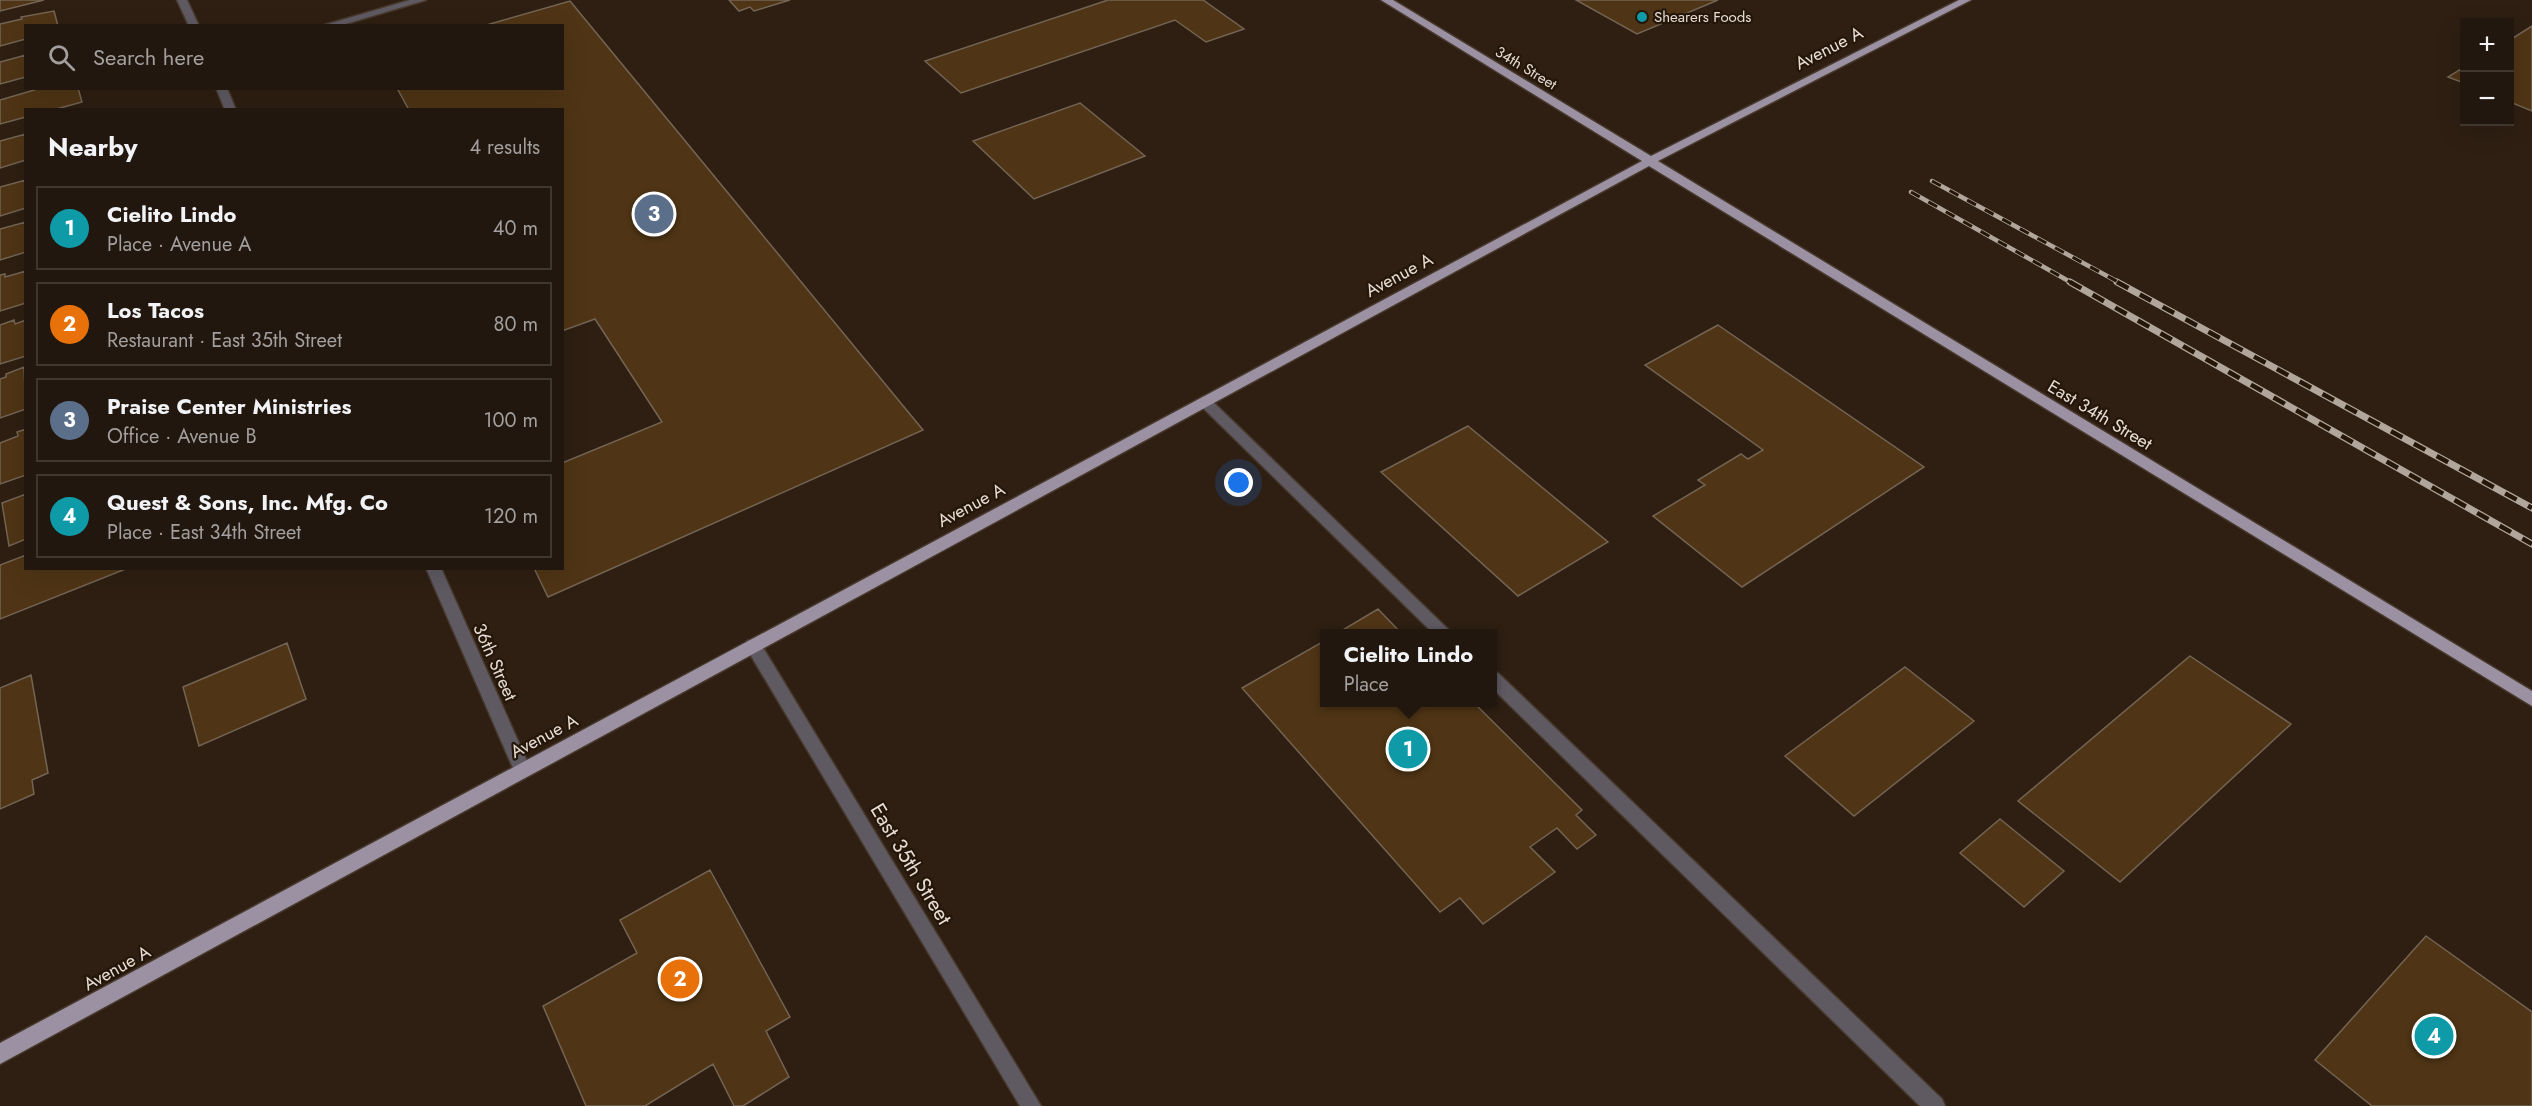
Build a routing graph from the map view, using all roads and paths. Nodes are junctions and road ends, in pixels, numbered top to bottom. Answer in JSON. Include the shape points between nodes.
{"nodes":[{"id":1,"x":182,"y":0,"type":"edge"},
{"id":2,"x":421,"y":0,"type":"edge"},
{"id":3,"x":1386,"y":0,"type":"edge"},
{"id":4,"x":1966,"y":0,"type":"edge"},
{"id":5,"x":193,"y":24,"type":"edge"},
{"id":6,"x":333,"y":24,"type":"edge"},
{"id":7,"x":222,"y":90,"type":"edge"},
{"id":8,"x":230,"y":108,"type":"edge"},
{"id":9,"x":1650,"y":161,"type":"junction"},
{"id":10,"x":1205,"y":402,"type":"junction"},
{"id":11,"x":434,"y":570,"type":"edge"},
{"id":12,"x":1441,"y":629,"type":"edge"},
{"id":13,"x":753,"y":645,"type":"junction"},
{"id":14,"x":1497,"y":683,"type":"edge"},
{"id":15,"x":2532,"y":699,"type":"edge"},
{"id":16,"x":522,"y":771,"type":"junction"},
{"id":17,"x":0,"y":1054,"type":"edge"},
{"id":18,"x":1031,"y":1106,"type":"edge"},
{"id":19,"x":1935,"y":1106,"type":"edge"}],
"edges":[{"from":1,"to":5,"type":"street"},
{"from":2,"to":6,"type":"street"},
{"from":3,"to":9,"type":"main road","name":"34th Street"},
{"from":4,"to":9,"type":"main road","name":"Avenue A"},
{"from":7,"to":8,"type":"street"},
{"from":9,"to":10,"type":"main road","name":"Avenue A"},
{"from":9,"to":15,"type":"main road","name":"East 34th Street"},
{"from":10,"to":12,"type":"street"},
{"from":10,"to":13,"type":"main road","name":"Avenue A"},
{"from":11,"to":16,"type":"street","name":"36th Street"},
{"from":13,"to":16,"type":"main road","name":"Avenue A"},
{"from":13,"to":18,"type":"street","name":"East 35th Street"},
{"from":14,"to":19,"type":"street"},
{"from":16,"to":17,"type":"main road","name":"Avenue A"}]}
